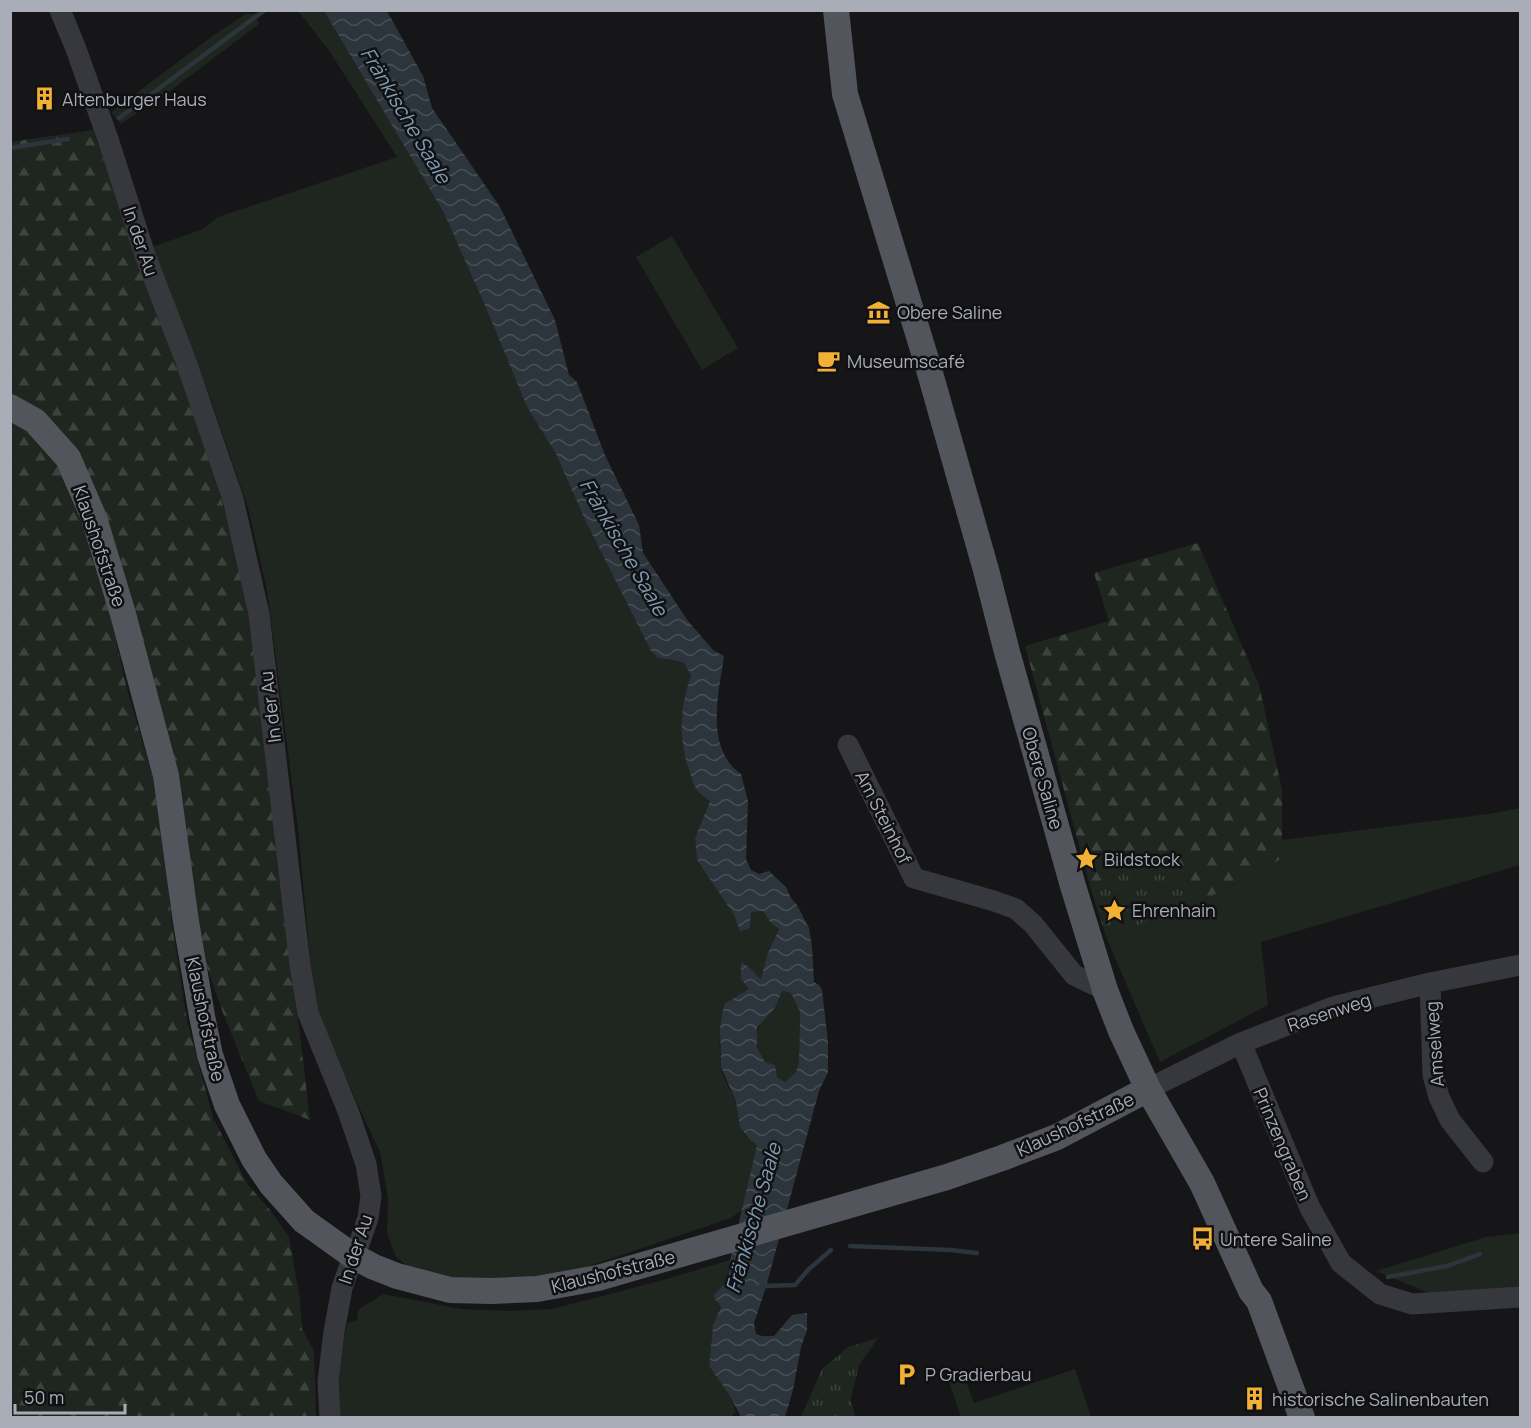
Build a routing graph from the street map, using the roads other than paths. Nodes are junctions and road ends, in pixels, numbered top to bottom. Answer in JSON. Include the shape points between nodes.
{"nodes":[{"id":1,"x":60,"y":10,"type":"edge"},
{"id":2,"x":837,"y":10,"type":"edge"},
{"id":3,"x":10,"y":407,"type":"edge"},
{"id":4,"x":848,"y":745,"type":"dead end"},
{"id":5,"x":1521,"y":965,"type":"edge"},
{"id":6,"x":1430,"y":983,"type":"junction"},
{"id":7,"x":1105,"y":990,"type":"junction"},
{"id":8,"x":1241,"y":1043,"type":"junction"},
{"id":9,"x":1149,"y":1089,"type":"junction"},
{"id":10,"x":1483,"y":1162,"type":"dead end"},
{"id":11,"x":353,"y":1256,"type":"junction"},
{"id":12,"x":1521,"y":1297,"type":"edge"},
{"id":13,"x":330,"y":1418,"type":"edge"},
{"id":14,"x":1302,"y":1418,"type":"edge"}],
"edges":[{"from":1,"to":11,"type":"street","name":"In der Au","via":[[233,499],[259,614],[308,1013],[366,1164],[371,1196],[368,1218]]},
{"from":2,"to":7,"type":"main road","name":"Obere Saline","via":[[844,94],[928,366]]},
{"from":3,"to":11,"type":"main road","name":"Klaushofstraße","via":[[35,421],[68,458],[94,518],[166,776],[202,1016],[227,1105],[271,1184],[304,1221]]},
{"from":4,"to":7,"type":"street","name":"Am Steinhof","via":[[914,878],[1016,909],[1074,975]]},
{"from":5,"to":6,"type":"street","name":"Rasenweg"},
{"from":6,"to":8,"type":"street","name":"Rasenweg","via":[[1333,1007]]},
{"from":6,"to":10,"type":"street","name":"Amselweg","via":[[1433,1075],[1439,1097],[1450,1120]]},
{"from":7,"to":9,"type":"main road"},
{"from":8,"to":9,"type":"street","name":"Rasenweg"},
{"from":8,"to":12,"type":"street","name":"Prinzengraben","via":[[1310,1208],[1341,1263],[1380,1294],[1412,1304]]},
{"from":9,"to":11,"type":"main road","name":"Klaushofstraße","via":[[1057,1137],[947,1177],[598,1278],[537,1289],[450,1290],[397,1276]]},
{"from":9,"to":14,"type":"main road","via":[[1202,1183],[1251,1292],[1259,1301]]},
{"from":11,"to":13,"type":"street","name":"In der Au","via":[[334,1332],[328,1381]]}]}
